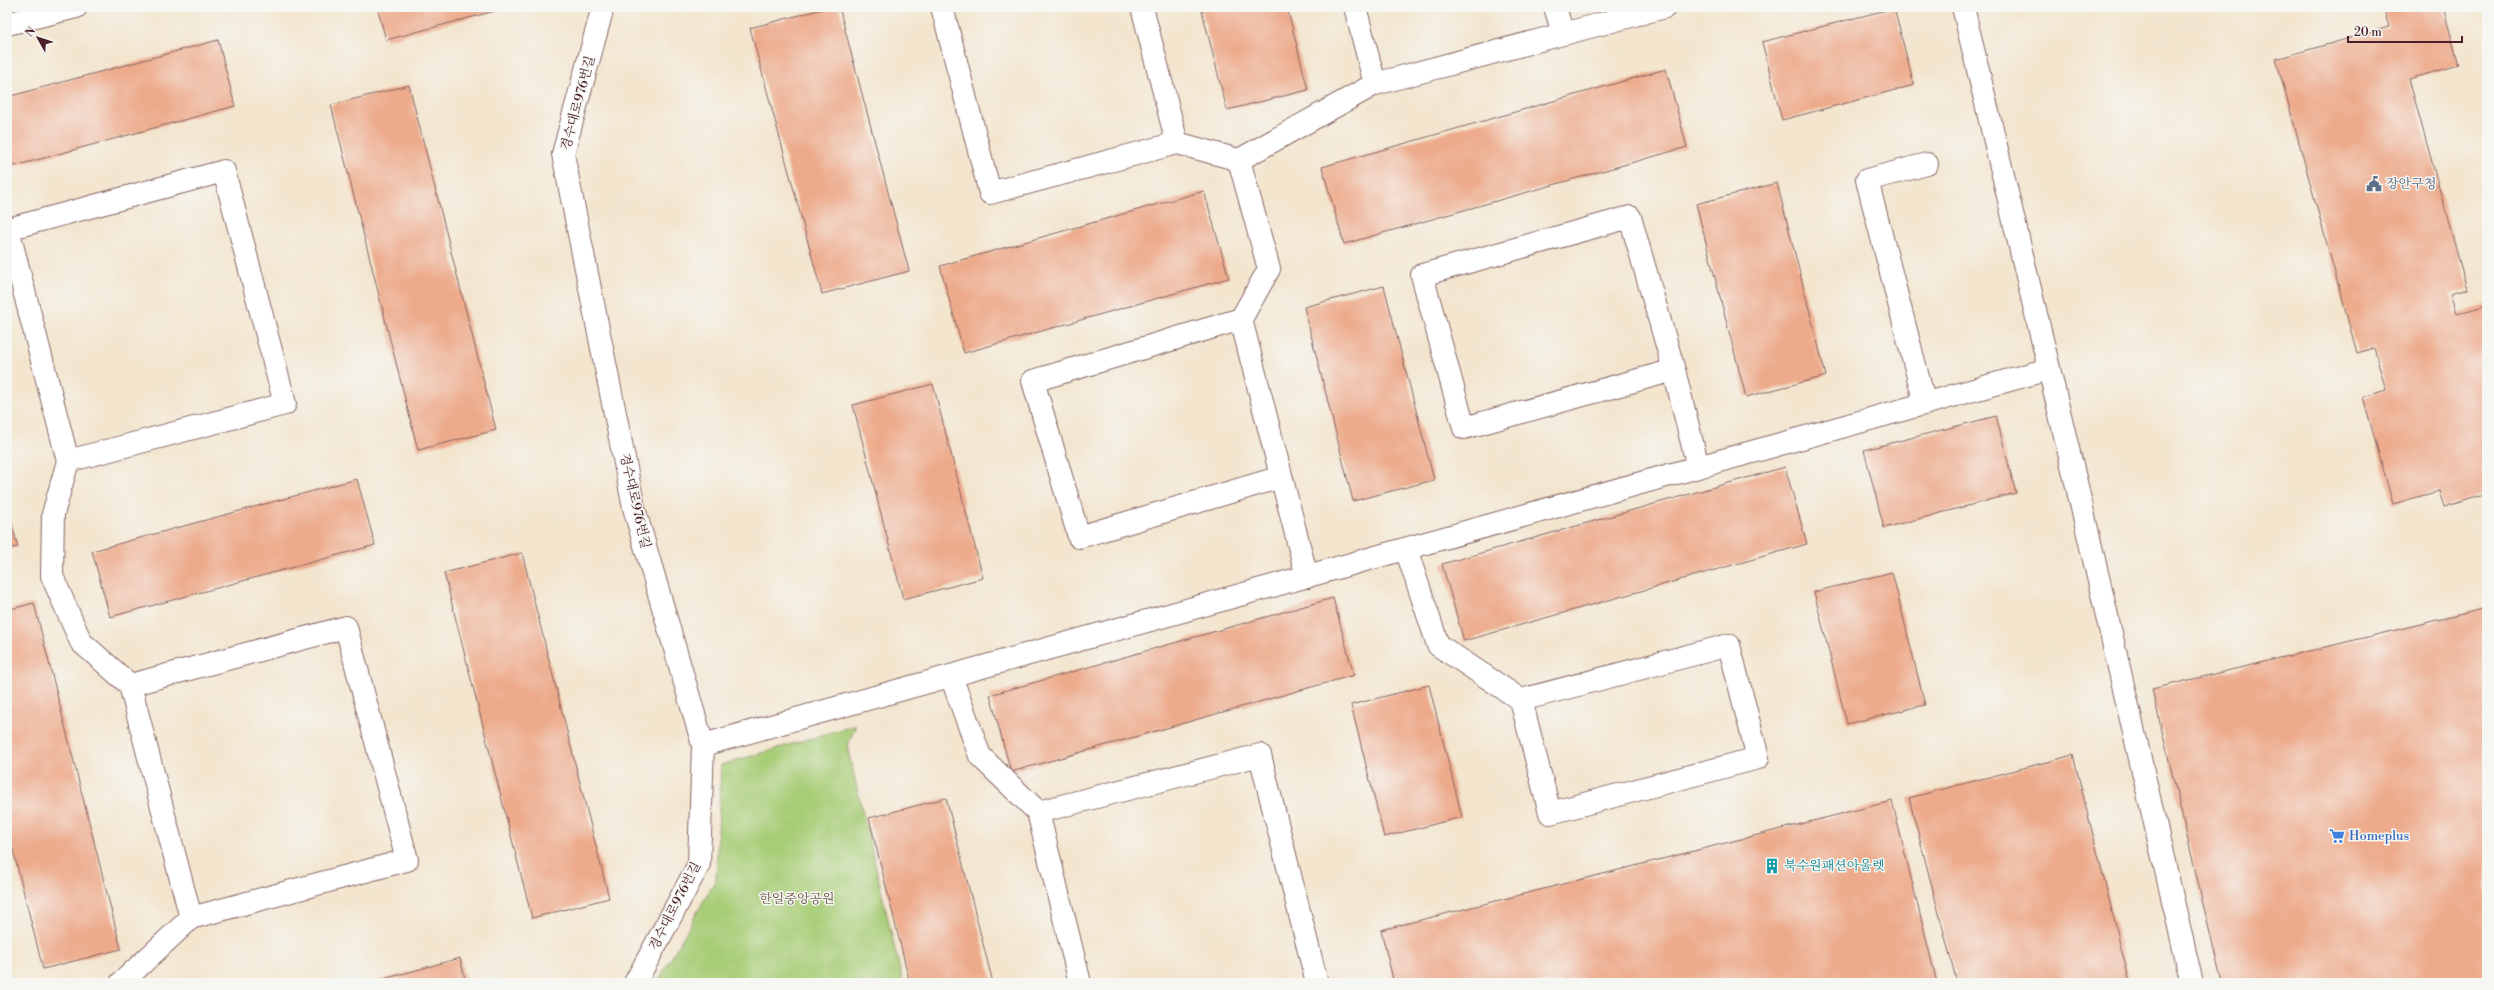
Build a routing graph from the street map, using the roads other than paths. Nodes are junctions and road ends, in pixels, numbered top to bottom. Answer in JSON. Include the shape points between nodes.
{"nodes":[{"id":1,"x":76,"y":7,"type":"edge"},
{"id":2,"x":603,"y":7,"type":"edge"},
{"id":3,"x":942,"y":7,"type":"edge"},
{"id":4,"x":1142,"y":7,"type":"edge"},
{"id":5,"x":1355,"y":7,"type":"edge"},
{"id":6,"x":1555,"y":7,"type":"edge"},
{"id":7,"x":1665,"y":7,"type":"edge"},
{"id":8,"x":1962,"y":7,"type":"edge"},
{"id":9,"x":7,"y":24,"type":"edge"},
{"id":10,"x":1562,"y":34,"type":"junction"},
{"id":11,"x":1375,"y":84,"type":"junction"},
{"id":12,"x":1177,"y":143,"type":"junction"},
{"id":13,"x":1239,"y":160,"type":"junction"},
{"id":14,"x":1927,"y":164,"type":"dead end"},
{"id":15,"x":1241,"y":319,"type":"junction"},
{"id":16,"x":2049,"y":369,"type":"junction"},
{"id":17,"x":1674,"y":370,"type":"junction"},
{"id":18,"x":1925,"y":404,"type":"junction"},
{"id":19,"x":68,"y":461,"type":"junction"},
{"id":20,"x":1698,"y":467,"type":"junction"},
{"id":21,"x":1281,"y":477,"type":"junction"},
{"id":22,"x":1406,"y":549,"type":"junction"},
{"id":23,"x":1307,"y":577,"type":"junction"},
{"id":24,"x":951,"y":676,"type":"junction"},
{"id":25,"x":130,"y":685,"type":"junction"},
{"id":26,"x":1521,"y":700,"type":"junction"},
{"id":27,"x":703,"y":745,"type":"junction"},
{"id":28,"x":1038,"y":812,"type":"junction"},
{"id":29,"x":191,"y":918,"type":"junction"},
{"id":30,"x":121,"y":983,"type":"edge"},
{"id":31,"x":635,"y":983,"type":"edge"},
{"id":32,"x":1080,"y":983,"type":"edge"},
{"id":33,"x":1317,"y":983,"type":"edge"},
{"id":34,"x":2192,"y":983,"type":"edge"}],
"edges":[{"from":1,"to":9,"type":"street"},
{"from":2,"to":27,"type":"street","name":"경수대로976번길","via":[[563,154],[634,508]]},
{"from":3,"to":12,"type":"street","via":[[990,193]]},
{"from":4,"to":12,"type":"street"},
{"from":5,"to":11,"type":"street"},
{"from":6,"to":10,"type":"street"},
{"from":7,"to":10,"type":"street"},
{"from":8,"to":16,"type":"street"},
{"from":10,"to":11,"type":"street"},
{"from":11,"to":13,"type":"street"},
{"from":12,"to":13,"type":"street"},
{"from":13,"to":15,"type":"street","via":[[1269,269]]},
{"from":14,"to":18,"type":"street","via":[[1867,180]]},
{"from":15,"to":21,"type":"street"},
{"from":15,"to":21,"type":"street","via":[[1033,380],[1079,537]]},
{"from":16,"to":18,"type":"street"},
{"from":16,"to":34,"type":"street"},
{"from":17,"to":17,"type":"street","via":[[1630,217],[1422,275],[1464,428]]},
{"from":17,"to":20,"type":"street"},
{"from":18,"to":20,"type":"street"},
{"from":19,"to":19,"type":"street","via":[[8,229],[224,172],[285,404]]},
{"from":19,"to":25,"type":"street","via":[[53,514],[52,576],[81,642]]},
{"from":20,"to":22,"type":"street"},
{"from":21,"to":23,"type":"street"},
{"from":22,"to":23,"type":"street"},
{"from":22,"to":26,"type":"street","via":[[1438,645]]},
{"from":23,"to":24,"type":"street"},
{"from":24,"to":27,"type":"street"},
{"from":24,"to":28,"type":"street","via":[[980,756]]},
{"from":25,"to":29,"type":"street"},
{"from":25,"to":29,"type":"street","via":[[346,627],[358,672],[407,860]]},
{"from":26,"to":26,"type":"street","via":[[1550,813],[1758,758],[1729,645]]},
{"from":27,"to":31,"type":"street","name":"경수대로976번길","via":[[699,864]]},
{"from":28,"to":32,"type":"street"},
{"from":28,"to":33,"type":"street","via":[[1260,755]]},
{"from":29,"to":30,"type":"street"}]}
